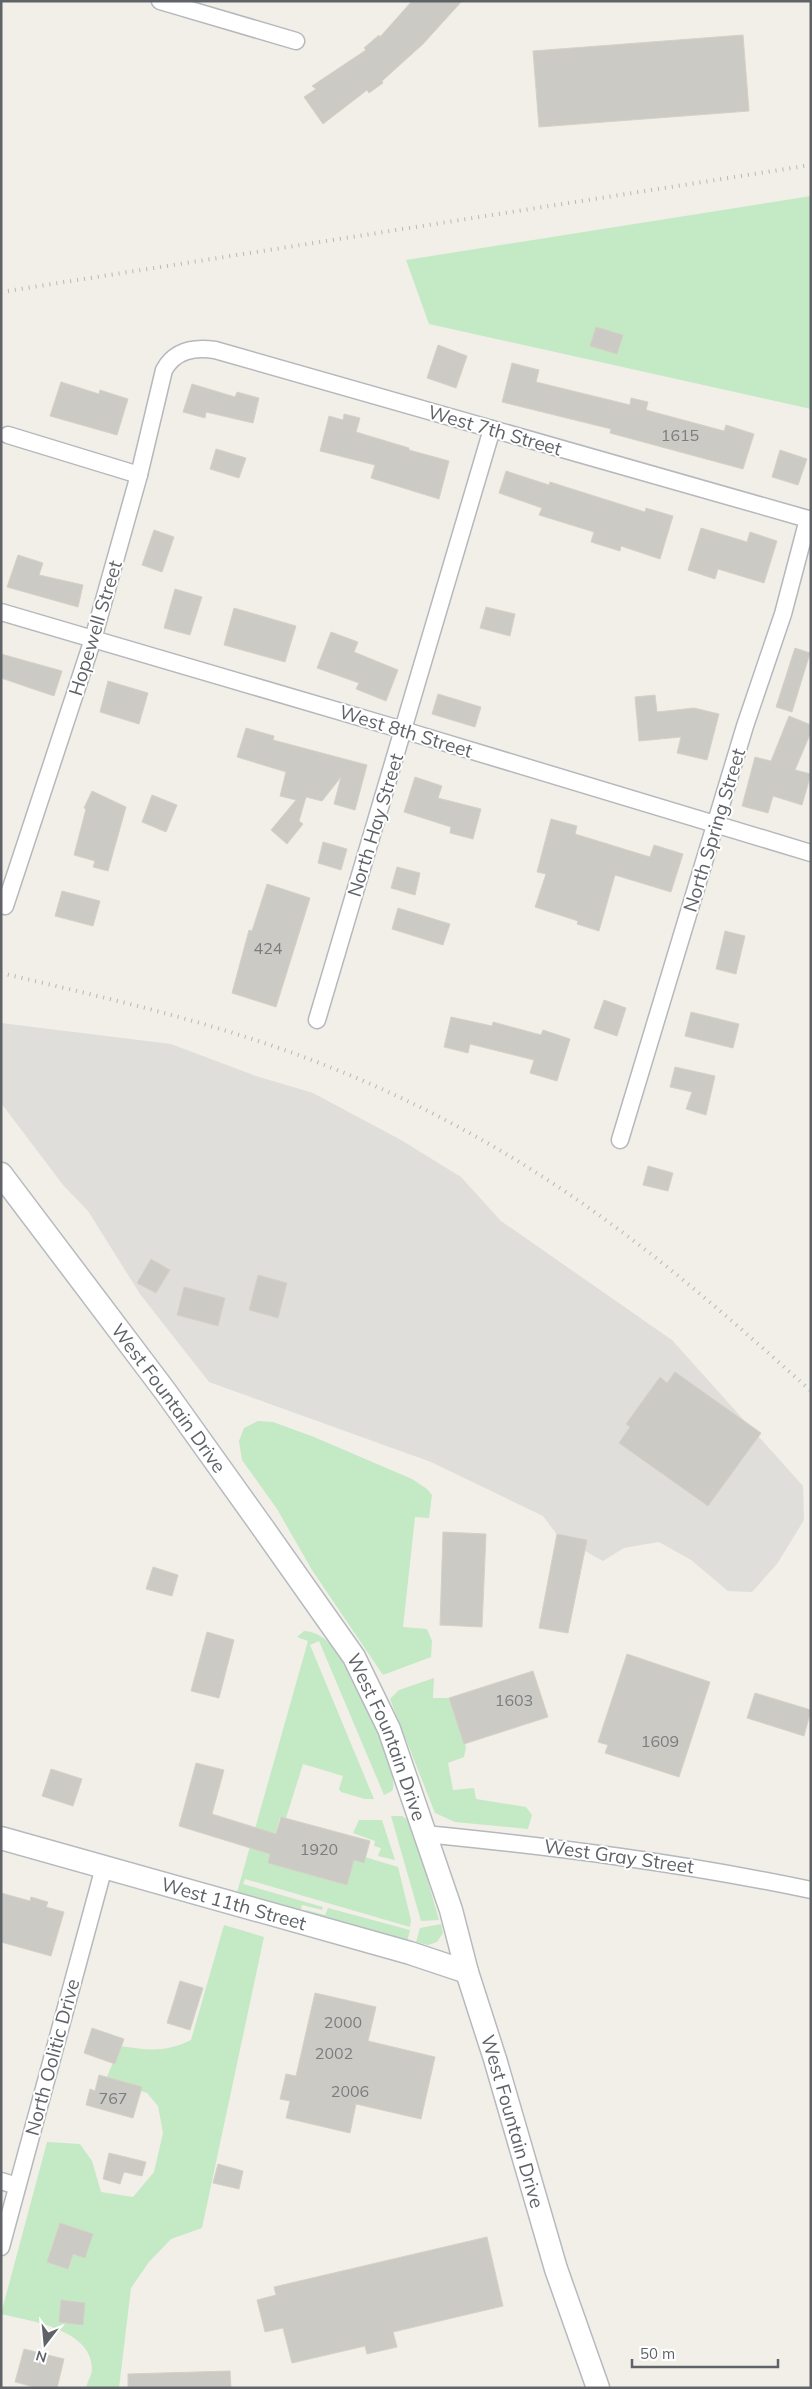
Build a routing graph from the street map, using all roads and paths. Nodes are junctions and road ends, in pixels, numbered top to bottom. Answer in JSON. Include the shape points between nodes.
{"nodes":[{"id":1,"x":160,"y":1,"type":"edge"},
{"id":2,"x":296,"y":41,"type":"dead end"},
{"id":3,"x":181,"y":352,"type":"joint"},
{"id":4,"x":492,"y":429,"type":"junction"},
{"id":5,"x":8,"y":435,"type":"dead end"},
{"id":6,"x":139,"y":475,"type":"junction"},
{"id":7,"x":808,"y":519,"type":"joint"},
{"id":8,"x":1,"y":612,"type":"edge"},
{"id":9,"x":93,"y":639,"type":"junction"},
{"id":10,"x":403,"y":730,"type":"junction"},
{"id":11,"x":715,"y":825,"type":"junction"},
{"id":12,"x":811,"y":852,"type":"edge"},
{"id":13,"x":5,"y":906,"type":"dead end"},
{"id":14,"x":317,"y":1020,"type":"dead end"},
{"id":15,"x":620,"y":1140,"type":"dead end"},
{"id":16,"x":1,"y":1174,"type":"edge"},
{"id":17,"x":426,"y":1834,"type":"junction"},
{"id":18,"x":1,"y":1838,"type":"edge"},
{"id":19,"x":104,"y":1867,"type":"junction"},
{"id":20,"x":811,"y":1890,"type":"edge"},
{"id":21,"x":467,"y":1972,"type":"junction"},
{"id":22,"x":1,"y":2181,"type":"edge"},
{"id":23,"x":17,"y":2186,"type":"junction"},
{"id":24,"x":1,"y":2247,"type":"edge"},
{"id":25,"x":598,"y":2388,"type":"edge"}],
"edges":[{"from":1,"to":2,"type":"street"},
{"from":3,"to":4,"type":"street","name":"West 7th Street","via":[[215,350]]},
{"from":3,"to":6,"type":"street","name":"Hopewell Street","via":[[164,370]]},
{"from":4,"to":7,"type":"street","name":"West 7th Street"},
{"from":4,"to":10,"type":"street","name":"North Hay Street"},
{"from":5,"to":6,"type":"street"},
{"from":6,"to":9,"type":"street","name":"Hopewell Street"},
{"from":7,"to":11,"type":"street","name":"North Spring Street","via":[[783,614]]},
{"from":8,"to":9,"type":"street","name":"West 8th Street"},
{"from":9,"to":10,"type":"street","name":"West 8th Street"},
{"from":9,"to":13,"type":"street","name":"Hopewell Street"},
{"from":10,"to":11,"type":"street","name":"West 8th Street"},
{"from":10,"to":14,"type":"street","name":"North Hay Street"},
{"from":11,"to":12,"type":"street","name":"West 8th Street"},
{"from":11,"to":15,"type":"street","name":"North Spring Street"},
{"from":16,"to":17,"type":"street","name":"West Fountain Drive","via":[[165,1391],[354,1658],[389,1729]]},
{"from":17,"to":20,"type":"street","name":"West Gray Street","via":[[666,1862]]},
{"from":17,"to":21,"type":"street","name":"West Fountain Drive"},
{"from":18,"to":19,"type":"street","name":"West 11th Street"},
{"from":19,"to":21,"type":"street","name":"West 11th Street","via":[[410,1952]]},
{"from":19,"to":23,"type":"street","name":"North Oolitic Drive"},
{"from":21,"to":25,"type":"street","name":"West Fountain Drive","via":[[556,2269]]},
{"from":22,"to":23,"type":"street"},
{"from":23,"to":24,"type":"street","name":"North Oolitic Drive"}]}
